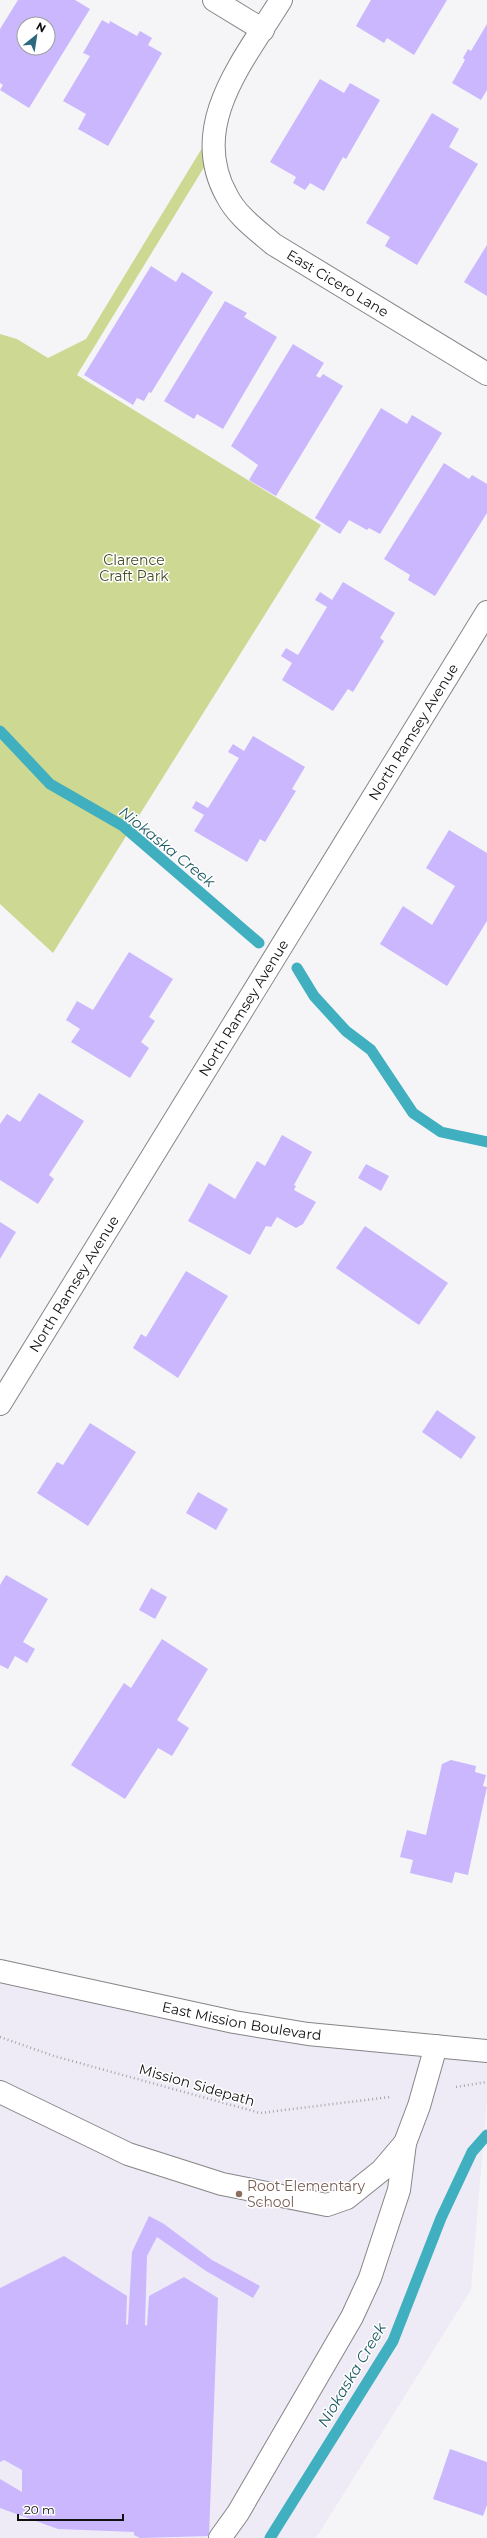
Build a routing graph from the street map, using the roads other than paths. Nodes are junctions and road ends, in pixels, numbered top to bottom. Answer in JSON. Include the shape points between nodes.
{"nodes":[{"id":1,"x":214,"y":0,"type":"edge"},
{"id":2,"x":281,"y":0,"type":"edge"},
{"id":3,"x":263,"y":30,"type":"junction"},
{"id":4,"x":487,"y":374,"type":"edge"},
{"id":5,"x":487,"y":612,"type":"edge"},
{"id":6,"x":0,"y":1404,"type":"edge"},
{"id":7,"x":0,"y":1970,"type":"edge"},
{"id":8,"x":436,"y":2046,"type":"junction"},
{"id":9,"x":487,"y":2052,"type":"edge"},
{"id":10,"x":0,"y":2092,"type":"edge"},
{"id":11,"x":405,"y":2143,"type":"junction"},
{"id":12,"x":220,"y":2538,"type":"edge"}],
"edges":[{"from":1,"to":3,"type":"street"},
{"from":2,"to":3,"type":"street","name":"East Cicero Lane"},
{"from":3,"to":4,"type":"street","name":"East Cicero Lane","via":[[223,97],[213,133],[216,167],[227,196],[244,219],[273,244]]},
{"from":5,"to":6,"type":"street","name":"North Ramsey Avenue"},
{"from":7,"to":8,"type":"street","name":"East Mission Boulevard","via":[[234,2022],[308,2034]]},
{"from":8,"to":9,"type":"street","name":"East Mission Boulevard"},
{"from":8,"to":11,"type":"street","via":[[419,2106]]},
{"from":10,"to":11,"type":"street","via":[[128,2154],[222,2184],[327,2205],[347,2198],[382,2170]]},
{"from":11,"to":12,"type":"street","via":[[399,2190],[370,2278],[358,2304],[238,2513]]}]}
